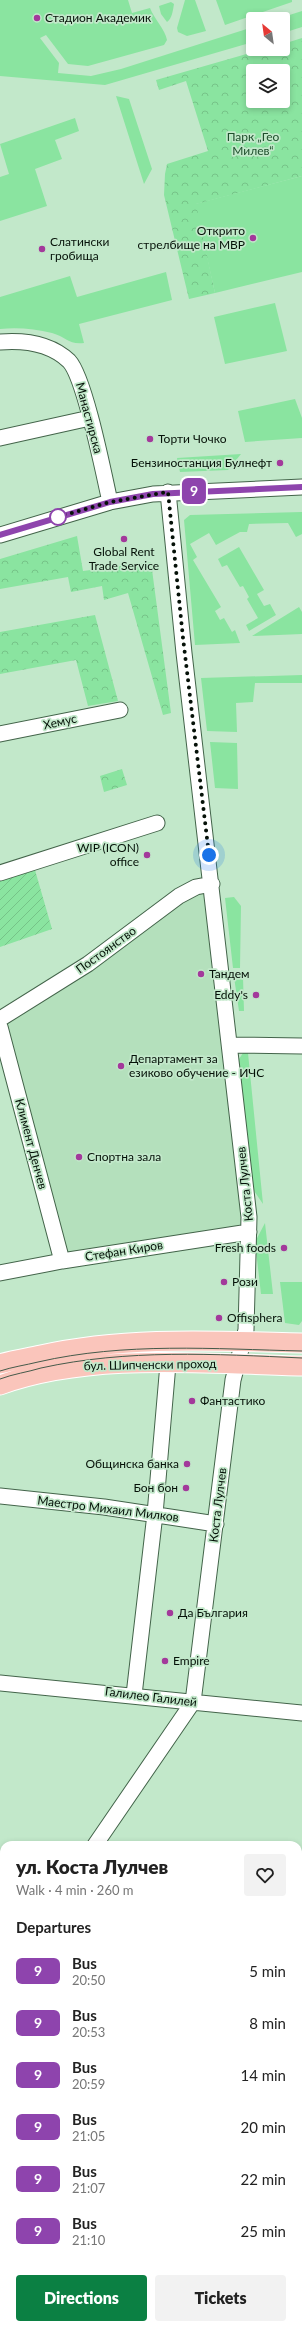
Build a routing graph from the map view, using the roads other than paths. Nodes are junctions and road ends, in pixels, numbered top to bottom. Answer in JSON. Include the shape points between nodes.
{"nodes":[{"id":1,"x":0,"y":342,"type":"edge"},
{"id":2,"x":90,"y":418,"type":"junction"},
{"id":3,"x":0,"y":438,"type":"edge"},
{"id":4,"x":302,"y":487,"type":"edge"},
{"id":5,"x":168,"y":492,"type":"junction"},
{"id":6,"x":110,"y":502,"type":"junction"},
{"id":7,"x":0,"y":535,"type":"edge"},
{"id":8,"x":120,"y":710,"type":"dead end"},
{"id":9,"x":0,"y":734,"type":"edge"},
{"id":10,"x":157,"y":823,"type":"dead end"},
{"id":11,"x":0,"y":873,"type":"edge"},
{"id":12,"x":212,"y":884,"type":"junction"},
{"id":13,"x":0,"y":1019,"type":"edge"},
{"id":14,"x":0,"y":1027,"type":"edge"},
{"id":15,"x":230,"y":1045,"type":"junction"},
{"id":16,"x":302,"y":1046,"type":"edge"},
{"id":17,"x":249,"y":1232,"type":"junction"},
{"id":18,"x":62,"y":1261,"type":"junction"},
{"id":19,"x":0,"y":1273,"type":"edge"},
{"id":20,"x":244,"y":1341,"type":"junction"},
{"id":21,"x":302,"y":1343,"type":"edge"},
{"id":22,"x":0,"y":1364,"type":"edge"},
{"id":23,"x":168,"y":1364,"type":"junction"},
{"id":24,"x":238,"y":1365,"type":"junction"},
{"id":25,"x":302,"y":1366,"type":"edge"},
{"id":26,"x":0,"y":1385,"type":"edge"},
{"id":27,"x":0,"y":1496,"type":"edge"},
{"id":28,"x":155,"y":1514,"type":"junction"},
{"id":29,"x":216,"y":1524,"type":"junction"},
{"id":30,"x":0,"y":1683,"type":"edge"},
{"id":31,"x":134,"y":1695,"type":"junction"},
{"id":32,"x":193,"y":1702,"type":"junction"},
{"id":33,"x":302,"y":1713,"type":"edge"},
{"id":34,"x":98,"y":1841,"type":"edge"}],
"edges":[{"from":1,"to":2,"type":"street","name":"Манастирска","via":[[18,341],[43,346],[69,362],[81,384]]},
{"from":2,"to":3,"type":"street"},
{"from":2,"to":6,"type":"street","name":"Манастирска"},
{"from":4,"to":5,"type":"street"},
{"from":5,"to":6,"type":"street"},
{"from":5,"to":12,"type":"street","name":"Коста Лулчев","via":[[182,637]]},
{"from":6,"to":7,"type":"street"},
{"from":8,"to":9,"type":"street","name":"Хемус"},
{"from":10,"to":11,"type":"street"},
{"from":12,"to":13,"type":"street","name":"Постоянство","via":[[196,887],[179,896],[88,964]]},
{"from":12,"to":15,"type":"street","name":"Коста Лулчев"},
{"from":14,"to":18,"type":"street","name":"Климент Денчев"},
{"from":15,"to":16,"type":"street"},
{"from":15,"to":17,"type":"street","name":"Коста Лулчев"},
{"from":17,"to":18,"type":"street","name":"Стефан Киров"},
{"from":17,"to":20,"type":"street","name":"Коста Лулчев","via":[[247,1320]]},
{"from":18,"to":19,"type":"street","name":"Стефан Киров"},
{"from":20,"to":21,"type":"main road","name":"бул. Шипченски проход"},
{"from":20,"to":22,"type":"main road","name":"бул. Шипченски проход","via":[[117,1344],[73,1348]]},
{"from":20,"to":24,"type":"street","name":"Коста Лулчев"},
{"from":23,"to":24,"type":"main road","name":"бул. Шипченски проход"},
{"from":23,"to":26,"type":"main road","name":"бул. Шипченски проход","via":[[127,1363],[76,1367]]},
{"from":23,"to":28,"type":"street"},
{"from":24,"to":25,"type":"main road","name":"бул. Шипченски проход"},
{"from":24,"to":29,"type":"street","name":"Коста Лулчев","via":[[233,1380]]},
{"from":27,"to":28,"type":"street","name":"Маестро Михаил Милков"},
{"from":28,"to":29,"type":"street","name":"Маестро Михаил Милков"},
{"from":28,"to":31,"type":"street"},
{"from":29,"to":32,"type":"street","name":"Коста Лулчев"},
{"from":30,"to":31,"type":"street","name":"Галилео Галилей"},
{"from":31,"to":32,"type":"street","name":"Галилео Галилей"},
{"from":32,"to":33,"type":"street","name":"Галилео Галилей"},
{"from":32,"to":34,"type":"street","name":"Коста Лулчев"}]}
